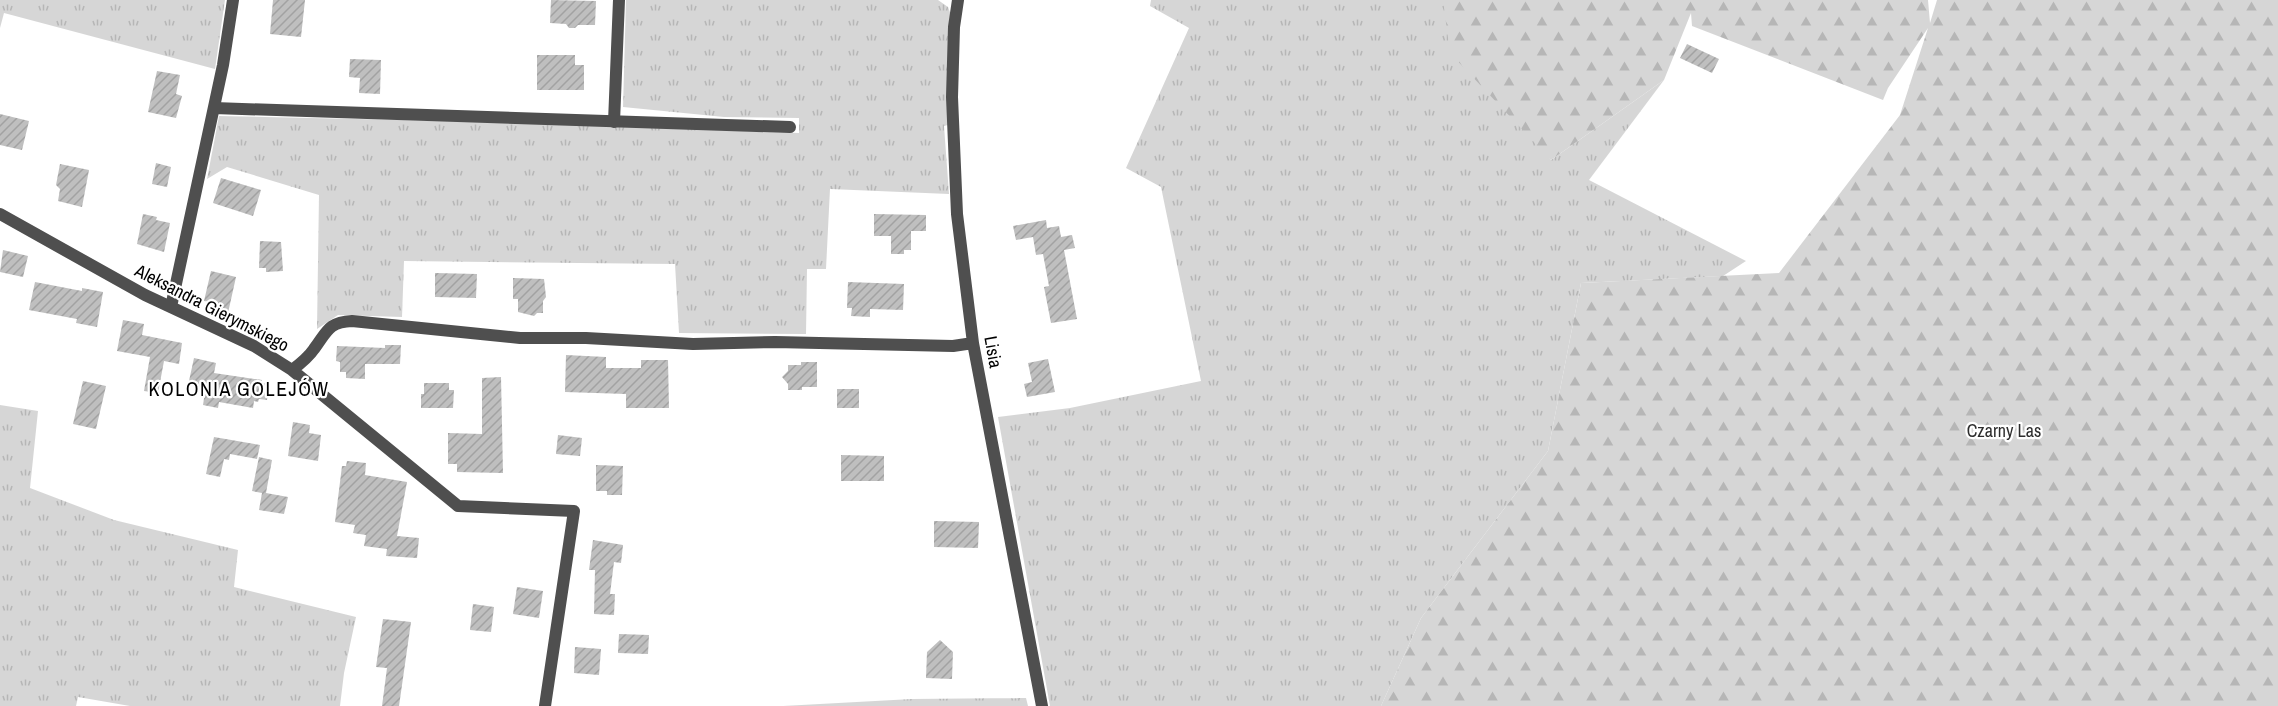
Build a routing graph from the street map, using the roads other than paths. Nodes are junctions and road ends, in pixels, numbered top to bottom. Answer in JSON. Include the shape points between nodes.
{"nodes":[{"id":1,"x":233,"y":0,"type":"edge"},
{"id":2,"x":618,"y":0,"type":"edge"},
{"id":3,"x":958,"y":0,"type":"edge"},
{"id":4,"x":213,"y":108,"type":"junction"},
{"id":5,"x":614,"y":122,"type":"junction"},
{"id":6,"x":790,"y":127,"type":"dead end"},
{"id":7,"x":0,"y":214,"type":"edge"},
{"id":8,"x":171,"y":307,"type":"junction"},
{"id":9,"x":973,"y":343,"type":"junction"},
{"id":10,"x":292,"y":370,"type":"junction"},
{"id":11,"x":545,"y":706,"type":"edge"},
{"id":12,"x":1042,"y":706,"type":"edge"}],
"edges":[{"from":1,"to":4,"type":"street"},
{"from":2,"to":5,"type":"street"},
{"from":3,"to":9,"type":"street","name":"Lisia","via":[[953,51],[953,154]]},
{"from":4,"to":5,"type":"street"},
{"from":4,"to":8,"type":"street"},
{"from":5,"to":6,"type":"street"},
{"from":7,"to":8,"type":"street","name":"Aleksandra Gierymskiego"},
{"from":8,"to":10,"type":"street","name":"Aleksandra Gierymskiego","via":[[254,346]]},
{"from":9,"to":10,"type":"street","via":[[693,344],[520,338],[352,321],[330,327],[305,360]]},
{"from":9,"to":12,"type":"street","name":"Lisia"},
{"from":10,"to":11,"type":"street","name":"Aleksandra Gierymskiego","via":[[458,506],[574,511]]}]}
